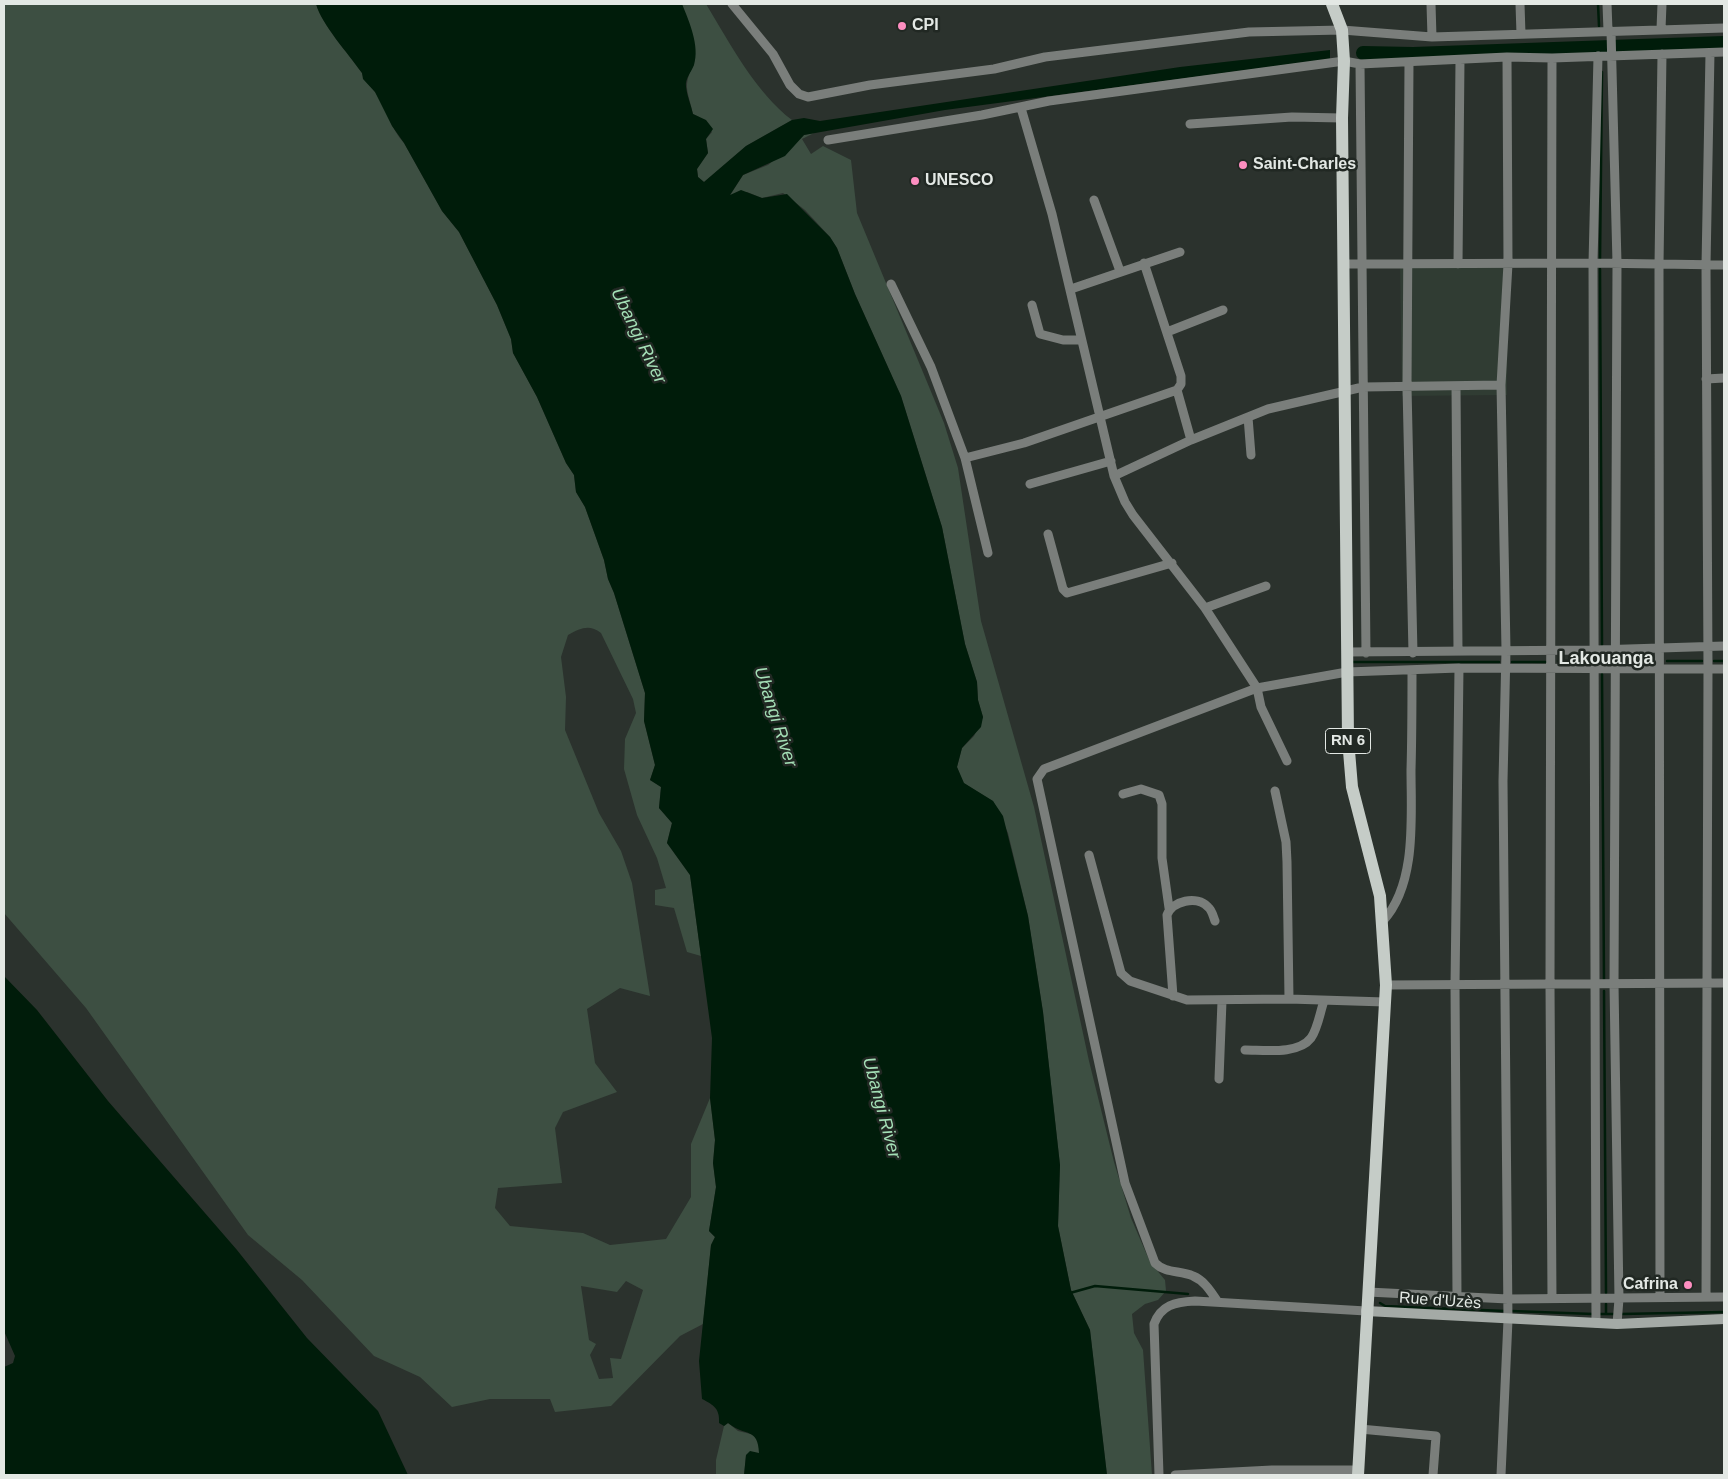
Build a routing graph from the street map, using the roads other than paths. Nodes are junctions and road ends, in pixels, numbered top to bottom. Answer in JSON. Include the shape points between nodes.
{"nodes":[{"id":1,"x":732,"y":4,"type":"edge"},
{"id":2,"x":1332,"y":4,"type":"edge"},
{"id":3,"x":1431,"y":4,"type":"edge"},
{"id":4,"x":1520,"y":4,"type":"edge"},
{"id":5,"x":1607,"y":4,"type":"edge"},
{"id":6,"x":1662,"y":4,"type":"edge"},
{"id":7,"x":1724,"y":28,"type":"edge"},
{"id":8,"x":1661,"y":29,"type":"junction"},
{"id":9,"x":1342,"y":30,"type":"junction"},
{"id":10,"x":1610,"y":31,"type":"junction"},
{"id":11,"x":1520,"y":34,"type":"junction"},
{"id":12,"x":1432,"y":37,"type":"junction"},
{"id":13,"x":1724,"y":52,"type":"edge"},
{"id":14,"x":1710,"y":53,"type":"junction"},
{"id":15,"x":1662,"y":54,"type":"junction"},
{"id":16,"x":1611,"y":55,"type":"junction"},
{"id":17,"x":1598,"y":56,"type":"junction"},
{"id":18,"x":1507,"y":57,"type":"junction"},
{"id":19,"x":1552,"y":58,"type":"junction"},
{"id":20,"x":1460,"y":60,"type":"junction"},
{"id":21,"x":1344,"y":61,"type":"junction"},
{"id":22,"x":1409,"y":62,"type":"junction"},
{"id":23,"x":1360,"y":64,"type":"junction"},
{"id":24,"x":1020,"y":108,"type":"junction"},
{"id":25,"x":1342,"y":118,"type":"junction"},
{"id":26,"x":1190,"y":124,"type":"dead end"},
{"id":27,"x":828,"y":140,"type":"dead end"},
{"id":28,"x":1094,"y":200,"type":"dead end"},
{"id":29,"x":1180,"y":252,"type":"dead end"},
{"id":30,"x":1144,"y":263,"type":"junction"},
{"id":31,"x":1363,"y":263,"type":"junction"},
{"id":32,"x":1410,"y":263,"type":"junction"},
{"id":33,"x":1552,"y":263,"type":"junction"},
{"id":34,"x":1594,"y":263,"type":"junction"},
{"id":35,"x":1616,"y":263,"type":"junction"},
{"id":36,"x":1343,"y":264,"type":"junction"},
{"id":37,"x":1458,"y":264,"type":"junction"},
{"id":38,"x":1508,"y":264,"type":"junction"},
{"id":39,"x":1659,"y":265,"type":"junction"},
{"id":40,"x":1706,"y":265,"type":"junction"},
{"id":41,"x":1724,"y":265,"type":"edge"},
{"id":42,"x":1120,"y":271,"type":"junction"},
{"id":43,"x":891,"y":284,"type":"dead end"},
{"id":44,"x":1071,"y":289,"type":"junction"},
{"id":45,"x":1032,"y":305,"type":"dead end"},
{"id":46,"x":1224,"y":310,"type":"dead end"},
{"id":47,"x":1167,"y":332,"type":"junction"},
{"id":48,"x":1081,"y":340,"type":"junction"},
{"id":49,"x":1706,"y":378,"type":"junction"},
{"id":50,"x":1724,"y":378,"type":"edge"},
{"id":51,"x":1501,"y":385,"type":"junction"},
{"id":52,"x":1456,"y":386,"type":"junction"},
{"id":53,"x":1363,"y":387,"type":"junction"},
{"id":54,"x":1407,"y":387,"type":"junction"},
{"id":55,"x":1177,"y":390,"type":"junction"},
{"id":56,"x":1344,"y":391,"type":"junction"},
{"id":57,"x":1101,"y":417,"type":"junction"},
{"id":58,"x":1248,"y":417,"type":"junction"},
{"id":59,"x":1191,"y":440,"type":"junction"},
{"id":60,"x":1251,"y":455,"type":"dead end"},
{"id":61,"x":965,"y":458,"type":"junction"},
{"id":62,"x":1111,"y":461,"type":"junction"},
{"id":63,"x":1114,"y":476,"type":"junction"},
{"id":64,"x":1030,"y":484,"type":"dead end"},
{"id":65,"x":1048,"y":534,"type":"dead end"},
{"id":66,"x":988,"y":553,"type":"dead end"},
{"id":67,"x":1172,"y":563,"type":"junction"},
{"id":68,"x":1266,"y":586,"type":"dead end"},
{"id":69,"x":1205,"y":608,"type":"junction"},
{"id":70,"x":1708,"y":646,"type":"junction"},
{"id":71,"x":1724,"y":646,"type":"edge"},
{"id":72,"x":1661,"y":647,"type":"junction"},
{"id":73,"x":1506,"y":650,"type":"junction"},
{"id":74,"x":1552,"y":650,"type":"junction"},
{"id":75,"x":1596,"y":650,"type":"junction"},
{"id":76,"x":1615,"y":650,"type":"junction"},
{"id":77,"x":1458,"y":651,"type":"junction"},
{"id":78,"x":1347,"y":652,"type":"junction"},
{"id":79,"x":1366,"y":653,"type":"junction"},
{"id":80,"x":1412,"y":653,"type":"junction"},
{"id":81,"x":1459,"y":668,"type":"junction"},
{"id":82,"x":1505,"y":668,"type":"junction"},
{"id":83,"x":1708,"y":668,"type":"junction"},
{"id":84,"x":1552,"y":669,"type":"junction"},
{"id":85,"x":1615,"y":669,"type":"junction"},
{"id":86,"x":1661,"y":669,"type":"junction"},
{"id":87,"x":1724,"y":669,"type":"edge"},
{"id":88,"x":1412,"y":670,"type":"junction"},
{"id":89,"x":1596,"y":670,"type":"junction"},
{"id":90,"x":1347,"y":672,"type":"junction"},
{"id":91,"x":1257,"y":688,"type":"junction"},
{"id":92,"x":1287,"y":761,"type":"dead end"},
{"id":93,"x":1275,"y":791,"type":"dead end"},
{"id":94,"x":1124,"y":794,"type":"dead end"},
{"id":95,"x":1089,"y":855,"type":"dead end"},
{"id":96,"x":1169,"y":908,"type":"junction"},
{"id":97,"x":1215,"y":921,"type":"dead end"},
{"id":98,"x":1383,"y":921,"type":"junction"},
{"id":99,"x":1706,"y":983,"type":"junction"},
{"id":100,"x":1724,"y":983,"type":"edge"},
{"id":101,"x":1614,"y":984,"type":"junction"},
{"id":102,"x":1660,"y":984,"type":"junction"},
{"id":103,"x":1386,"y":985,"type":"junction"},
{"id":104,"x":1455,"y":985,"type":"junction"},
{"id":105,"x":1504,"y":985,"type":"junction"},
{"id":106,"x":1550,"y":985,"type":"junction"},
{"id":107,"x":1597,"y":985,"type":"junction"},
{"id":108,"x":1173,"y":996,"type":"junction"},
{"id":109,"x":1289,"y":999,"type":"junction"},
{"id":110,"x":1222,"y":1001,"type":"junction"},
{"id":111,"x":1324,"y":1001,"type":"junction"},
{"id":112,"x":1385,"y":1002,"type":"junction"},
{"id":113,"x":1245,"y":1050,"type":"dead end"},
{"id":114,"x":1219,"y":1079,"type":"dead end"},
{"id":115,"x":1368,"y":1292,"type":"junction"},
{"id":116,"x":1457,"y":1296,"type":"junction"},
{"id":117,"x":1724,"y":1296,"type":"edge"},
{"id":118,"x":1660,"y":1297,"type":"junction"},
{"id":119,"x":1706,"y":1297,"type":"junction"},
{"id":120,"x":1552,"y":1298,"type":"junction"},
{"id":121,"x":1596,"y":1299,"type":"junction"},
{"id":122,"x":1508,"y":1300,"type":"junction"},
{"id":123,"x":1619,"y":1300,"type":"junction"},
{"id":124,"x":1218,"y":1302,"type":"junction"},
{"id":125,"x":1366,"y":1312,"type":"junction"},
{"id":126,"x":1724,"y":1319,"type":"edge"},
{"id":127,"x":1508,"y":1320,"type":"junction"},
{"id":128,"x":1596,"y":1323,"type":"junction"},
{"id":129,"x":1617,"y":1324,"type":"junction"},
{"id":130,"x":1360,"y":1429,"type":"junction"},
{"id":131,"x":1358,"y":1473,"type":"edge"},
{"id":132,"x":1159,"y":1475,"type":"edge"},
{"id":133,"x":1175,"y":1475,"type":"edge"},
{"id":134,"x":1433,"y":1475,"type":"edge"},
{"id":135,"x":1501,"y":1475,"type":"edge"}],
"edges":[{"from":1,"to":9,"type":"street","via":[[773,54],[790,85],[808,97],[1214,34]]},
{"from":2,"to":9,"type":"main road","number":"RN 6"},
{"from":3,"to":12,"type":"street"},
{"from":4,"to":11,"type":"street"},
{"from":5,"to":10,"type":"street"},
{"from":6,"to":8,"type":"street"},
{"from":7,"to":8,"type":"street"},
{"from":8,"to":10,"type":"street"},
{"from":9,"to":12,"type":"street"},
{"from":9,"to":21,"type":"main road","number":"RN 6"},
{"from":10,"to":11,"type":"street"},
{"from":10,"to":16,"type":"street"},
{"from":11,"to":12,"type":"street"},
{"from":13,"to":14,"type":"street"},
{"from":14,"to":15,"type":"street"},
{"from":14,"to":40,"type":"street"},
{"from":15,"to":16,"type":"street"},
{"from":15,"to":39,"type":"street"},
{"from":16,"to":17,"type":"street"},
{"from":16,"to":35,"type":"street"},
{"from":17,"to":19,"type":"street"},
{"from":17,"to":34,"type":"street"},
{"from":18,"to":19,"type":"street"},
{"from":18,"to":20,"type":"street"},
{"from":18,"to":38,"type":"street"},
{"from":19,"to":33,"type":"street"},
{"from":20,"to":22,"type":"street"},
{"from":20,"to":37,"type":"street"},
{"from":21,"to":23,"type":"street"},
{"from":21,"to":24,"type":"street","via":[[1048,101]]},
{"from":21,"to":25,"type":"main road","number":"RN 6"},
{"from":22,"to":23,"type":"street"},
{"from":22,"to":32,"type":"street"},
{"from":23,"to":31,"type":"street"},
{"from":24,"to":27,"type":"street"},
{"from":24,"to":44,"type":"street"},
{"from":25,"to":26,"type":"street","via":[[1292,117]]},
{"from":25,"to":36,"type":"main road","number":"RN 6"},
{"from":28,"to":42,"type":"street"},
{"from":29,"to":30,"type":"street"},
{"from":30,"to":42,"type":"street"},
{"from":30,"to":47,"type":"street"},
{"from":31,"to":32,"type":"street"},
{"from":31,"to":36,"type":"street"},
{"from":31,"to":53,"type":"street"},
{"from":32,"to":37,"type":"street"},
{"from":32,"to":54,"type":"street"},
{"from":33,"to":34,"type":"street"},
{"from":33,"to":38,"type":"street"},
{"from":33,"to":74,"type":"street"},
{"from":34,"to":35,"type":"street"},
{"from":34,"to":75,"type":"street"},
{"from":35,"to":39,"type":"street"},
{"from":35,"to":76,"type":"street"},
{"from":36,"to":56,"type":"main road","number":"RN 6"},
{"from":37,"to":38,"type":"street"},
{"from":38,"to":51,"type":"street"},
{"from":39,"to":40,"type":"street"},
{"from":39,"to":72,"type":"street"},
{"from":40,"to":41,"type":"street"},
{"from":40,"to":49,"type":"street"},
{"from":42,"to":44,"type":"street"},
{"from":43,"to":61,"type":"street","via":[[931,367]]},
{"from":44,"to":48,"type":"street"},
{"from":45,"to":48,"type":"street","via":[[1040,334]]},
{"from":46,"to":47,"type":"street"},
{"from":47,"to":55,"type":"street","via":[[1180,376],[1181,384]]},
{"from":48,"to":57,"type":"street"},
{"from":49,"to":50,"type":"street"},
{"from":49,"to":70,"type":"street"},
{"from":51,"to":52,"type":"street"},
{"from":51,"to":73,"type":"street"},
{"from":52,"to":54,"type":"street"},
{"from":52,"to":77,"type":"street"},
{"from":53,"to":54,"type":"street"},
{"from":53,"to":56,"type":"street"},
{"from":53,"to":79,"type":"street"},
{"from":54,"to":80,"type":"street"},
{"from":55,"to":57,"type":"street"},
{"from":55,"to":59,"type":"street"},
{"from":56,"to":58,"type":"street"},
{"from":56,"to":78,"type":"main road","number":"RN 6"},
{"from":57,"to":61,"type":"street","via":[[1024,443]]},
{"from":57,"to":62,"type":"street"},
{"from":58,"to":59,"type":"street"},
{"from":58,"to":60,"type":"street"},
{"from":59,"to":63,"type":"street"},
{"from":61,"to":66,"type":"street"},
{"from":62,"to":63,"type":"street"},
{"from":62,"to":64,"type":"street"},
{"from":63,"to":67,"type":"street","via":[[1129,508]]},
{"from":65,"to":67,"type":"street","via":[[1063,589],[1067,593]]},
{"from":67,"to":69,"type":"street"},
{"from":68,"to":69,"type":"street"},
{"from":69,"to":91,"type":"street"},
{"from":70,"to":71,"type":"street"},
{"from":70,"to":72,"type":"street"},
{"from":70,"to":83,"type":"street"},
{"from":72,"to":76,"type":"street"},
{"from":72,"to":86,"type":"street"},
{"from":73,"to":74,"type":"street"},
{"from":73,"to":77,"type":"street"},
{"from":73,"to":82,"type":"street"},
{"from":74,"to":75,"type":"street"},
{"from":74,"to":84,"type":"street"},
{"from":75,"to":76,"type":"street"},
{"from":75,"to":89,"type":"street"},
{"from":76,"to":85,"type":"street"},
{"from":77,"to":80,"type":"street"},
{"from":78,"to":79,"type":"street"},
{"from":78,"to":90,"type":"main road","number":"RN 6"},
{"from":79,"to":80,"type":"street"},
{"from":81,"to":82,"type":"street"},
{"from":81,"to":88,"type":"street"},
{"from":81,"to":104,"type":"street"},
{"from":82,"to":84,"type":"street"},
{"from":82,"to":105,"type":"street"},
{"from":83,"to":86,"type":"street"},
{"from":83,"to":87,"type":"street"},
{"from":83,"to":99,"type":"street"},
{"from":84,"to":89,"type":"street"},
{"from":84,"to":106,"type":"street"},
{"from":85,"to":86,"type":"street"},
{"from":85,"to":89,"type":"street"},
{"from":85,"to":101,"type":"street"},
{"from":86,"to":102,"type":"street"},
{"from":88,"to":90,"type":"street"},
{"from":88,"to":98,"type":"street","via":[[1410,852],[1400,897]]},
{"from":89,"to":107,"type":"street"},
{"from":90,"to":91,"type":"street"},
{"from":90,"to":98,"type":"main road","number":"RN 6","via":[[1352,787],[1380,896]]},
{"from":91,"to":92,"type":"street","via":[[1261,707]]},
{"from":91,"to":124,"type":"street","via":[[1044,769],[1037,779],[1125,1183],[1155,1262],[1161,1269],[1192,1275],[1206,1284]]},
{"from":93,"to":109,"type":"street","via":[[1286,842]]},
{"from":94,"to":96,"type":"street","via":[[1141,789],[1159,795],[1162,804],[1162,858]]},
{"from":95,"to":108,"type":"street","via":[[1121,973],[1130,981]]},
{"from":96,"to":97,"type":"street","via":[[1190,900],[1200,902],[1207,905]]},
{"from":96,"to":108,"type":"street"},
{"from":98,"to":103,"type":"main road","number":"RN 6"},
{"from":99,"to":100,"type":"street"},
{"from":99,"to":102,"type":"street"},
{"from":99,"to":119,"type":"street"},
{"from":101,"to":102,"type":"street"},
{"from":101,"to":107,"type":"street"},
{"from":101,"to":123,"type":"street"},
{"from":102,"to":118,"type":"street"},
{"from":103,"to":104,"type":"street"},
{"from":103,"to":112,"type":"main road","number":"RN 6"},
{"from":104,"to":105,"type":"street"},
{"from":104,"to":116,"type":"street"},
{"from":105,"to":106,"type":"street"},
{"from":105,"to":122,"type":"street"},
{"from":106,"to":107,"type":"street"},
{"from":106,"to":120,"type":"street"},
{"from":107,"to":121,"type":"street"},
{"from":108,"to":110,"type":"street","via":[[1187,1000]]},
{"from":109,"to":110,"type":"street"},
{"from":109,"to":111,"type":"street"},
{"from":110,"to":114,"type":"street"},
{"from":111,"to":112,"type":"street"},
{"from":111,"to":113,"type":"street","via":[[1312,1036],[1305,1044],[1295,1048]]},
{"from":112,"to":115,"type":"main road","number":"RN 6"},
{"from":115,"to":116,"type":"street"},
{"from":115,"to":125,"type":"main road","number":"RN 6"},
{"from":116,"to":122,"type":"street"},
{"from":117,"to":119,"type":"street"},
{"from":118,"to":119,"type":"street"},
{"from":118,"to":123,"type":"street"},
{"from":120,"to":121,"type":"street"},
{"from":120,"to":122,"type":"street"},
{"from":121,"to":123,"type":"street"},
{"from":121,"to":128,"type":"street"},
{"from":122,"to":127,"type":"street"},
{"from":123,"to":129,"type":"street"},
{"from":124,"to":125,"type":"street","name":"Rue d'Uzès"},
{"from":124,"to":132,"type":"street","name":"Rue d'Uzès","via":[[1169,1305],[1158,1314],[1154,1324]]},
{"from":125,"to":127,"type":"street","name":"Rue d'Uzès"},
{"from":125,"to":130,"type":"main road","number":"RN 6"},
{"from":126,"to":129,"type":"street","name":"Rue d'Uzès"},
{"from":127,"to":128,"type":"street","name":"Rue d'Uzès"},
{"from":127,"to":135,"type":"street"},
{"from":128,"to":129,"type":"street","name":"Rue d'Uzès"},
{"from":130,"to":131,"type":"main road","number":"RN 6"},
{"from":130,"to":134,"type":"street","via":[[1436,1436]]},
{"from":131,"to":133,"type":"street","via":[[1272,1470]]}]}
